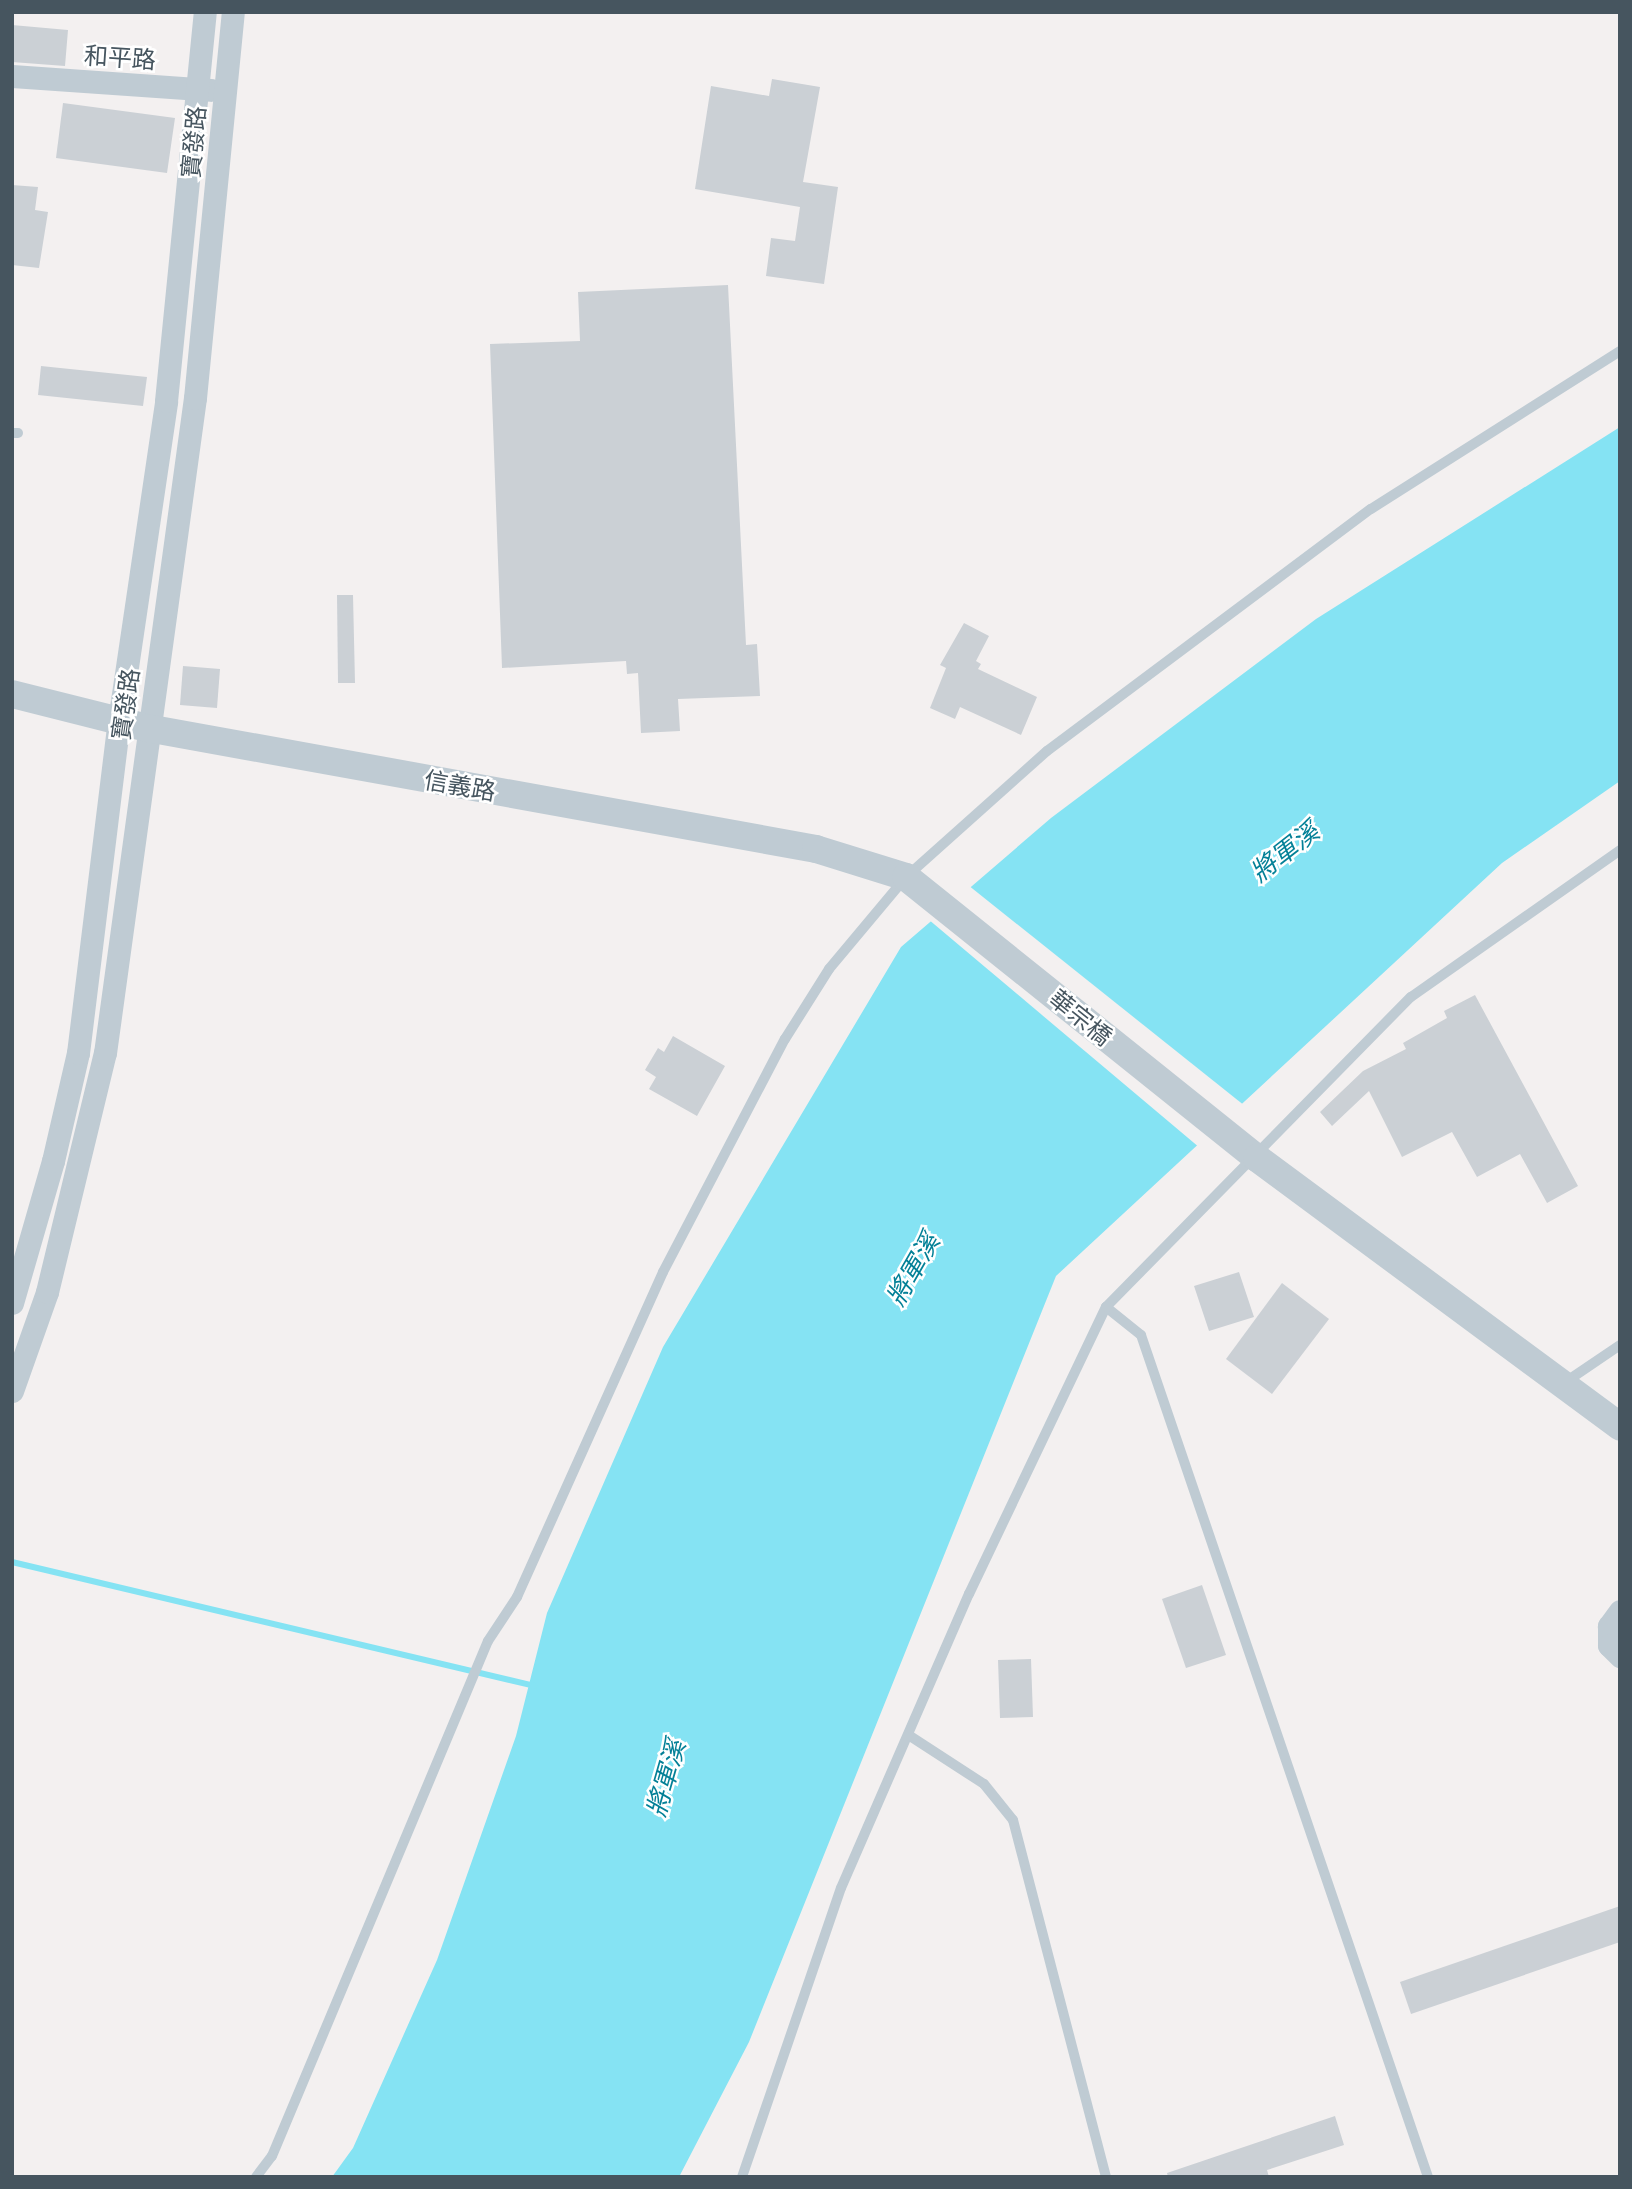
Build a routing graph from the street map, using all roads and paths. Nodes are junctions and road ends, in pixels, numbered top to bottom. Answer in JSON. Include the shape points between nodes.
{"nodes":[{"id":1,"x":205,"y":12,"type":"edge"},
{"id":2,"x":233,"y":12,"type":"edge"},
{"id":3,"x":12,"y":76,"type":"edge"},
{"id":4,"x":198,"y":88,"type":"junction"},
{"id":5,"x":224,"y":91,"type":"junction"},
{"id":6,"x":1620,"y":351,"type":"edge"},
{"id":7,"x":12,"y":694,"type":"edge"},
{"id":8,"x":119,"y":721,"type":"junction"},
{"id":9,"x":147,"y":728,"type":"junction"},
{"id":10,"x":1620,"y":850,"type":"edge"},
{"id":11,"x":906,"y":877,"type":"junction"},
{"id":12,"x":1256,"y":1158,"type":"junction"},
{"id":13,"x":12,"y":1303,"type":"edge"},
{"id":14,"x":1106,"y":1307,"type":"junction"},
{"id":15,"x":1620,"y":1345,"type":"edge"},
{"id":16,"x":1562,"y":1384,"type":"junction"},
{"id":17,"x":12,"y":1391,"type":"edge"},
{"id":18,"x":1620,"y":1427,"type":"edge"},
{"id":19,"x":1620,"y":1611,"type":"edge"},
{"id":20,"x":1620,"y":1656,"type":"edge"},
{"id":21,"x":910,"y":1735,"type":"junction"},
{"id":22,"x":749,"y":2164,"type":"junction"},
{"id":23,"x":256,"y":2177,"type":"edge"},
{"id":24,"x":742,"y":2177,"type":"edge"},
{"id":25,"x":749,"y":2177,"type":"edge"},
{"id":26,"x":1107,"y":2177,"type":"edge"},
{"id":27,"x":1428,"y":2177,"type":"edge"}],
"edges":[{"from":1,"to":4,"type":"street","name":"寶發路"},
{"from":2,"to":5,"type":"street","name":"寶發路"},
{"from":3,"to":4,"type":"street","name":"和平路"},
{"from":4,"to":5,"type":"street","name":"和平路"},
{"from":4,"to":8,"type":"street","name":"寶發路","via":[[166,401]]},
{"from":5,"to":9,"type":"street","name":"寶發路","via":[[195,398]]},
{"from":6,"to":11,"type":"lane","via":[[1371,509],[1047,751]]},
{"from":7,"to":8,"type":"street","name":"信義路"},
{"from":8,"to":9,"type":"street","name":"信義路"},
{"from":8,"to":13,"type":"street","name":"寶發路","via":[[78,1053]]},
{"from":9,"to":11,"type":"street","name":"信義路","via":[[816,849]]},
{"from":9,"to":17,"type":"street","name":"寶發路","via":[[105,1054],[47,1292]]},
{"from":10,"to":12,"type":"lane","via":[[1411,997]]},
{"from":11,"to":12,"type":"street","name":"華宗橋"},
{"from":11,"to":23,"type":"lane","via":[[829,969],[785,1039],[663,1272],[517,1597],[488,1642],[272,2156]]},
{"from":12,"to":14,"type":"lane"},
{"from":12,"to":16,"type":"street","name":"華宗橋"},
{"from":14,"to":21,"type":"lane","via":[[969,1594]]},
{"from":14,"to":27,"type":"lane","via":[[1141,1335]]},
{"from":15,"to":16,"type":"lane"},
{"from":16,"to":18,"type":"street","name":"華宗橋"},
{"from":19,"to":20,"type":"street","via":[[1609,1626],[1608,1645]]},
{"from":21,"to":22,"type":"lane","via":[[841,1888]]},
{"from":21,"to":26,"type":"lane","via":[[984,1784],[1013,1820]]},
{"from":22,"to":24,"type":"lane"},
{"from":22,"to":25,"type":"lane"}]}
